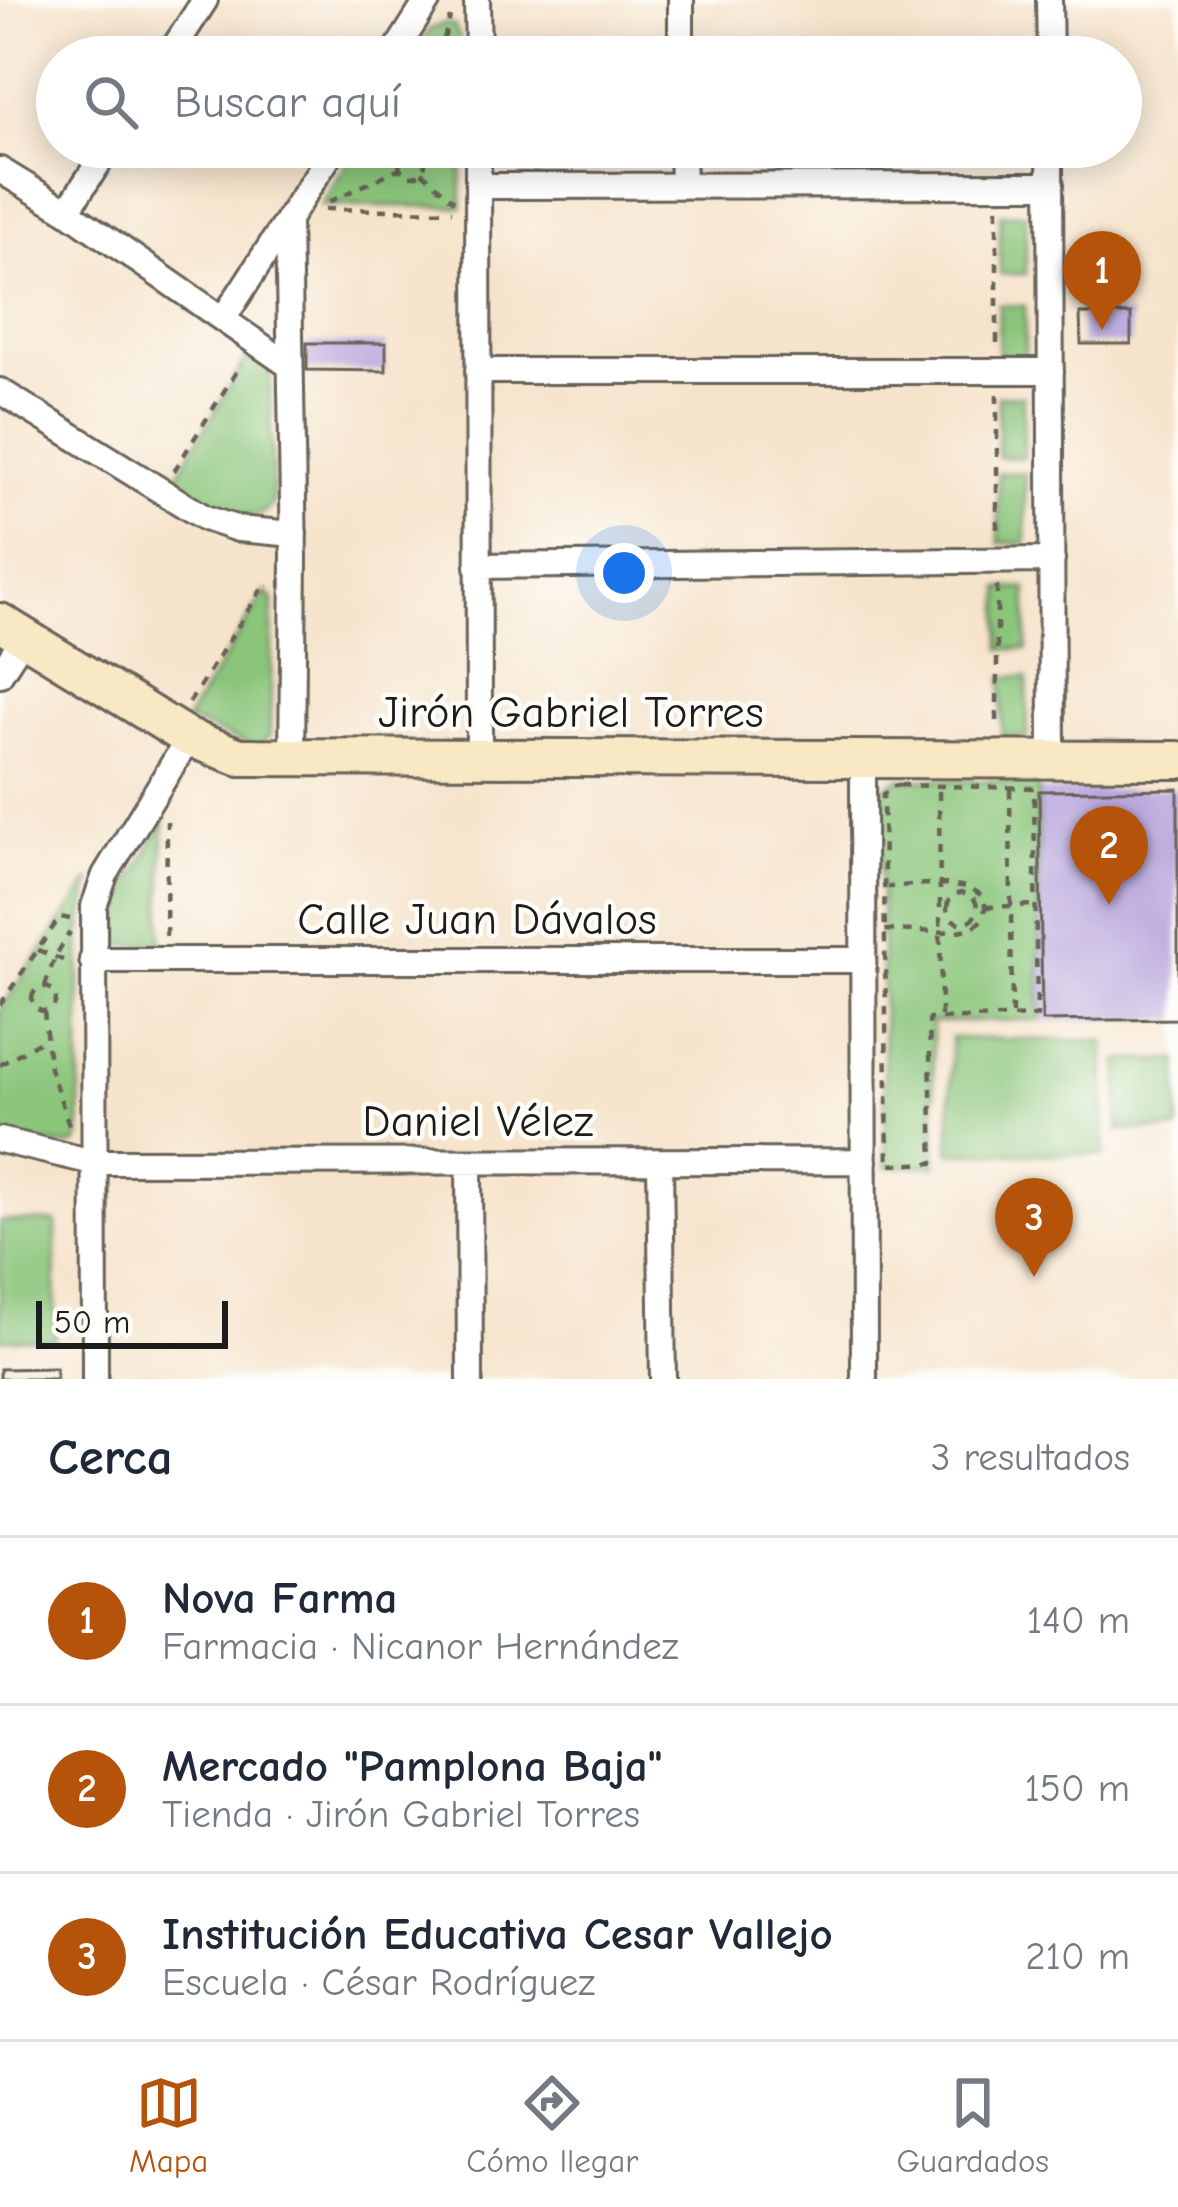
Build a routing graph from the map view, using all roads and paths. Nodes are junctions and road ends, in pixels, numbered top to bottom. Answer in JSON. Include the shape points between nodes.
{"nodes":[{"id":1,"x":205,"y":0,"type":"edge"},
{"id":2,"x":477,"y":0,"type":"edge"},
{"id":3,"x":680,"y":0,"type":"edge"},
{"id":4,"x":1049,"y":0,"type":"edge"},
{"id":5,"x":440,"y":11,"type":"edge"},
{"id":6,"x":457,"y":21,"type":"dead end"},
{"id":7,"x":181,"y":36,"type":"edge"},
{"id":8,"x":414,"y":36,"type":"edge"},
{"id":9,"x":478,"y":36,"type":"edge"},
{"id":10,"x":681,"y":36,"type":"edge"},
{"id":11,"x":1050,"y":36,"type":"edge"},
{"id":12,"x":95,"y":168,"type":"edge"},
{"id":13,"x":321,"y":168,"type":"edge"},
{"id":14,"x":400,"y":168,"type":"joint"},
{"id":15,"x":423,"y":168,"type":"edge"},
{"id":16,"x":478,"y":168,"type":"edge"},
{"id":17,"x":683,"y":168,"type":"edge"},
{"id":18,"x":1051,"y":168,"type":"edge"},
{"id":19,"x":0,"y":170,"type":"edge"},
{"id":20,"x":422,"y":172,"type":"junction"},
{"id":21,"x":683,"y":185,"type":"junction"},
{"id":22,"x":997,"y":185,"type":"junction"},
{"id":23,"x":1051,"y":185,"type":"junction"},
{"id":24,"x":478,"y":186,"type":"junction"},
{"id":25,"x":67,"y":211,"type":"junction"},
{"id":26,"x":288,"y":221,"type":"junction"},
{"id":27,"x":223,"y":319,"type":"junction"},
{"id":28,"x":255,"y":342,"type":"junction"},
{"id":29,"x":290,"y":366,"type":"junction"},
{"id":30,"x":478,"y":371,"type":"junction"},
{"id":31,"x":1051,"y":371,"type":"junction"},
{"id":32,"x":997,"y":372,"type":"junction"},
{"id":33,"x":0,"y":391,"type":"edge"},
{"id":34,"x":161,"y":491,"type":"junction"},
{"id":35,"x":294,"y":534,"type":"junction"},
{"id":36,"x":1052,"y":560,"type":"junction"},
{"id":37,"x":997,"y":561,"type":"junction"},
{"id":38,"x":478,"y":566,"type":"junction"},
{"id":39,"x":294,"y":588,"type":"junction"},
{"id":40,"x":12,"y":630,"type":"edge"},
{"id":41,"x":0,"y":674,"type":"edge"},
{"id":42,"x":181,"y":733,"type":"junction"},
{"id":43,"x":292,"y":758,"type":"junction"},
{"id":44,"x":479,"y":758,"type":"junction"},
{"id":45,"x":1052,"y":760,"type":"junction"},
{"id":46,"x":1178,"y":760,"type":"edge"},
{"id":47,"x":863,"y":761,"type":"junction"},
{"id":48,"x":1006,"y":769,"type":"junction"},
{"id":49,"x":167,"y":774,"type":"junction"},
{"id":50,"x":939,"y":786,"type":"junction"},
{"id":51,"x":940,"y":886,"type":"junction"},
{"id":52,"x":884,"y":887,"type":"junction"},
{"id":53,"x":975,"y":901,"type":"joint"},
{"id":54,"x":1036,"y":905,"type":"junction"},
{"id":55,"x":1011,"y":906,"type":"junction"},
{"id":56,"x":985,"y":907,"type":"junction"},
{"id":57,"x":940,"y":929,"type":"junction"},
{"id":58,"x":885,"y":930,"type":"junction"},
{"id":59,"x":38,"y":950,"type":"junction"},
{"id":60,"x":55,"y":957,"type":"junction"},
{"id":61,"x":92,"y":960,"type":"junction"},
{"id":62,"x":166,"y":960,"type":"junction"},
{"id":63,"x":863,"y":960,"type":"junction"},
{"id":64,"x":45,"y":986,"type":"junction"},
{"id":65,"x":0,"y":1005,"type":"edge"},
{"id":66,"x":44,"y":1011,"type":"junction"},
{"id":67,"x":1012,"y":1017,"type":"junction"},
{"id":68,"x":941,"y":1019,"type":"junction"},
{"id":69,"x":45,"y":1038,"type":"junction"},
{"id":70,"x":0,"y":1065,"type":"edge"},
{"id":71,"x":0,"y":1140,"type":"edge"},
{"id":72,"x":864,"y":1161,"type":"junction"},
{"id":73,"x":93,"y":1162,"type":"junction"},
{"id":74,"x":469,"y":1162,"type":"junction"},
{"id":75,"x":659,"y":1162,"type":"junction"},
{"id":76,"x":95,"y":1379,"type":"edge"},
{"id":77,"x":470,"y":1379,"type":"edge"},
{"id":78,"x":663,"y":1379,"type":"edge"},
{"id":79,"x":865,"y":1379,"type":"edge"}],
"edges":[{"from":1,"to":7,"type":"street"},
{"from":2,"to":9,"type":"street"},
{"from":3,"to":10,"type":"street"},
{"from":4,"to":11,"type":"street"},
{"from":5,"to":6,"type":"path"},
{"from":5,"to":8,"type":"street"},
{"from":12,"to":25,"type":"street"},
{"from":13,"to":26,"type":"street"},
{"from":14,"to":20,"type":"path","via":[[410,176]]},
{"from":14,"to":20,"type":"path","via":[[315,209],[465,211]]},
{"from":15,"to":20,"type":"path"},
{"from":16,"to":24,"type":"street"},
{"from":17,"to":21,"type":"street"},
{"from":18,"to":23,"type":"street"},
{"from":19,"to":25,"type":"street"},
{"from":21,"to":22,"type":"street"},
{"from":21,"to":24,"type":"street"},
{"from":22,"to":23,"type":"street"},
{"from":22,"to":32,"type":"path"},
{"from":23,"to":31,"type":"street"},
{"from":24,"to":30,"type":"street"},
{"from":25,"to":27,"type":"street"},
{"from":26,"to":27,"type":"street"},
{"from":26,"to":29,"type":"street"},
{"from":27,"to":28,"type":"street"},
{"from":28,"to":29,"type":"street"},
{"from":28,"to":34,"type":"path"},
{"from":29,"to":35,"type":"street"},
{"from":30,"to":32,"type":"street"},
{"from":30,"to":38,"type":"street"},
{"from":31,"to":32,"type":"street"},
{"from":31,"to":36,"type":"street"},
{"from":32,"to":37,"type":"path"},
{"from":33,"to":34,"type":"street"},
{"from":34,"to":35,"type":"street","via":[[238,529]]},
{"from":35,"to":39,"type":"street"},
{"from":36,"to":37,"type":"street"},
{"from":36,"to":45,"type":"street"},
{"from":37,"to":38,"type":"street"},
{"from":37,"to":48,"type":"path"},
{"from":38,"to":44,"type":"street"},
{"from":39,"to":42,"type":"path","via":[[265,584]]},
{"from":39,"to":43,"type":"street"},
{"from":40,"to":41,"type":"street"},
{"from":40,"to":42,"type":"street","name":"Jirón Gabriel Torres"},
{"from":42,"to":43,"type":"street","name":"Jirón Gabriel Torres","via":[[239,758]]},
{"from":42,"to":49,"type":"street"},
{"from":43,"to":44,"type":"street","name":"Jirón Gabriel Torres"},
{"from":44,"to":47,"type":"street","name":"Jirón Gabriel Torres"},
{"from":45,"to":46,"type":"street","name":"Jirón Gabriel Torres"},
{"from":45,"to":48,"type":"street","name":"Jirón Gabriel Torres"},
{"from":47,"to":48,"type":"street","name":"Jirón Gabriel Torres"},
{"from":47,"to":63,"type":"street"},
{"from":48,"to":50,"type":"path"},
{"from":48,"to":54,"type":"path","via":[[1034,788]]},
{"from":48,"to":55,"type":"path"},
{"from":49,"to":61,"type":"street","via":[[100,889]]},
{"from":49,"to":62,"type":"path"},
{"from":50,"to":51,"type":"path"},
{"from":50,"to":52,"type":"path","via":[[899,785],[883,795]]},
{"from":51,"to":52,"type":"path"},
{"from":51,"to":56,"type":"path","via":[[974,888]]},
{"from":51,"to":57,"type":"path"},
{"from":52,"to":58,"type":"path"},
{"from":53,"to":53,"type":"path","via":[[953,896],[950,918],[969,922]]},
{"from":54,"to":55,"type":"path"},
{"from":54,"to":67,"type":"path","via":[[1037,1016]]},
{"from":55,"to":56,"type":"path"},
{"from":55,"to":67,"type":"path"},
{"from":56,"to":57,"type":"path","via":[[975,926]]},
{"from":57,"to":58,"type":"path"},
{"from":57,"to":68,"type":"path"},
{"from":58,"to":68,"type":"path","via":[[888,1165],[933,1163],[929,1019]]},
{"from":59,"to":60,"type":"path"},
{"from":59,"to":60,"type":"path","via":[[60,917],[80,921]]},
{"from":59,"to":65,"type":"path"},
{"from":60,"to":61,"type":"path","via":[[79,966]]},
{"from":60,"to":64,"type":"path"},
{"from":61,"to":62,"type":"street","name":"Calle Juan Dávalos"},
{"from":61,"to":73,"type":"street"},
{"from":62,"to":63,"type":"street","name":"Calle Juan Dávalos"},
{"from":63,"to":72,"type":"street"},
{"from":64,"to":66,"type":"path","via":[[57,999]]},
{"from":64,"to":66,"type":"path","via":[[32,998]]},
{"from":66,"to":69,"type":"path"},
{"from":67,"to":68,"type":"path"},
{"from":69,"to":70,"type":"path"},
{"from":69,"to":73,"type":"path","via":[[64,1116]]},
{"from":71,"to":73,"type":"street","name":"Daniel Vélez"},
{"from":72,"to":75,"type":"street","name":"Daniel Vélez"},
{"from":72,"to":79,"type":"street"},
{"from":73,"to":74,"type":"street","name":"Daniel Vélez"},
{"from":73,"to":76,"type":"street"},
{"from":74,"to":75,"type":"street","name":"Daniel Vélez"},
{"from":74,"to":77,"type":"street"},
{"from":75,"to":78,"type":"street"}]}
